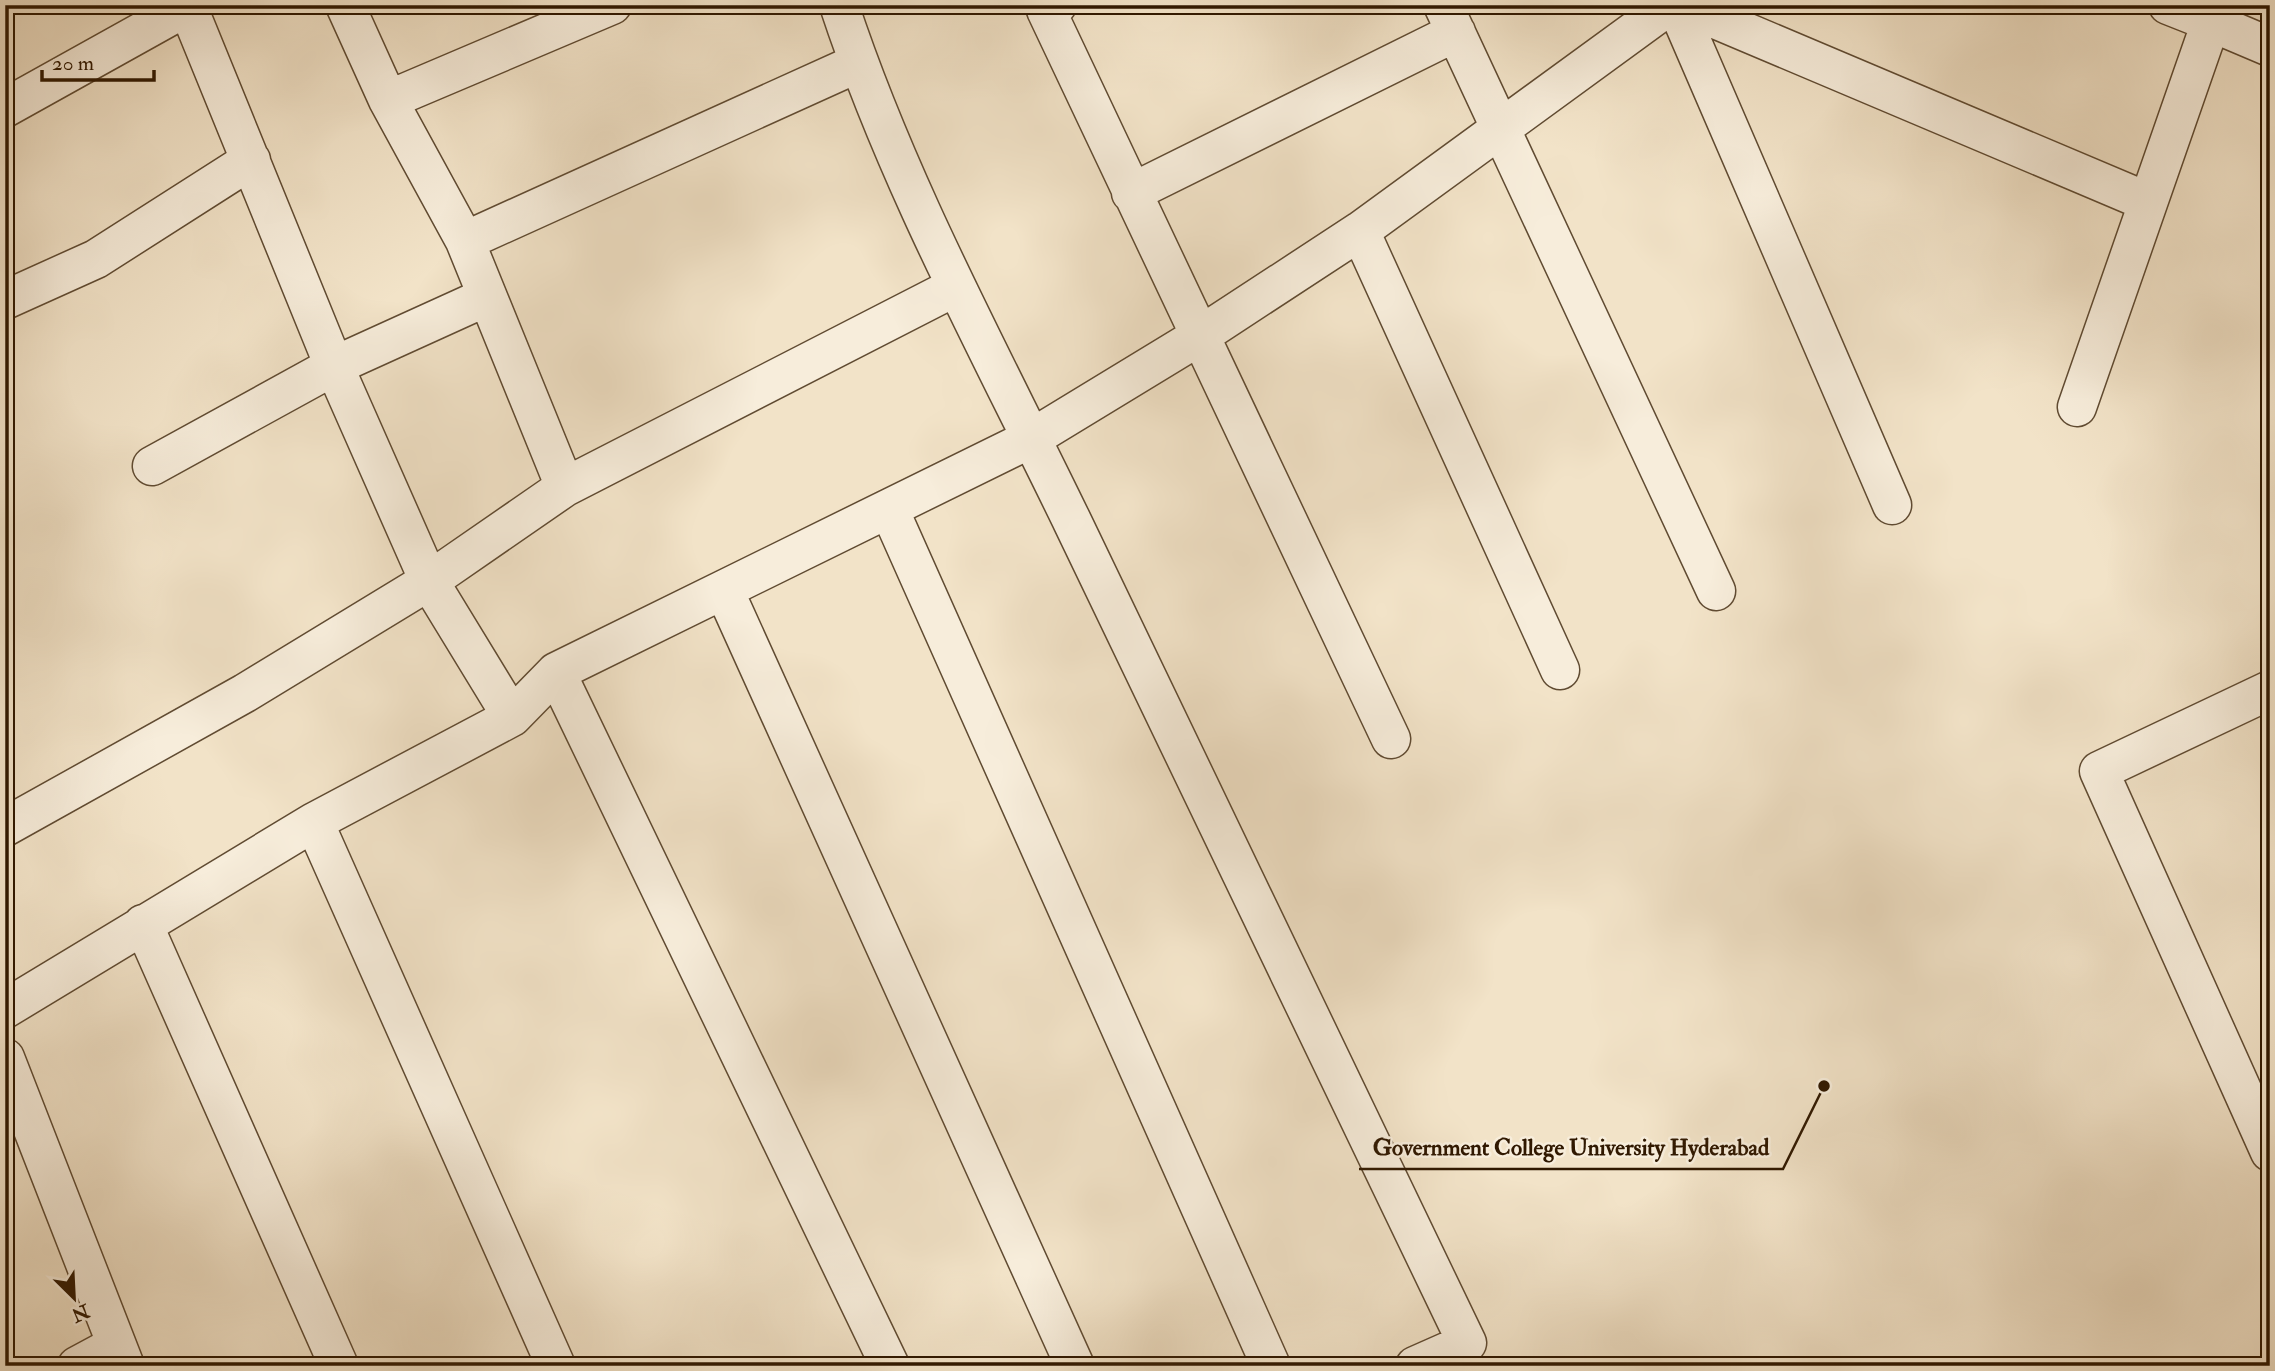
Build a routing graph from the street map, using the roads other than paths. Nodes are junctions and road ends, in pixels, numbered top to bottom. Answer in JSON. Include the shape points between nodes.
{"nodes":[{"id":1,"x":345,"y":5,"type":"edge"},
{"id":2,"x":612,"y":5,"type":"edge"},
{"id":3,"x":839,"y":5,"type":"edge"},
{"id":4,"x":1670,"y":5,"type":"edge"},
{"id":5,"x":1676,"y":5,"type":"edge"},
{"id":6,"x":1682,"y":5,"type":"edge"},
{"id":7,"x":2168,"y":5,"type":"edge"},
{"id":8,"x":188,"y":6,"type":"edge"},
{"id":9,"x":1049,"y":7,"type":"edge"},
{"id":10,"x":2214,"y":14,"type":"edge"},
{"id":11,"x":1450,"y":19,"type":"edge"},
{"id":12,"x":2270,"y":47,"type":"edge"},
{"id":13,"x":858,"y":63,"type":"junction"},
{"id":14,"x":388,"y":100,"type":"junction"},
{"id":15,"x":5,"y":108,"type":"edge"},
{"id":16,"x":1500,"y":128,"type":"junction"},
{"id":17,"x":251,"y":160,"type":"junction"},
{"id":18,"x":1131,"y":193,"type":"junction"},
{"id":19,"x":2148,"y":202,"type":"junction"},
{"id":20,"x":1360,"y":231,"type":"junction"},
{"id":21,"x":464,"y":241,"type":"junction"},
{"id":22,"x":955,"y":287,"type":"junction"},
{"id":23,"x":486,"y":297,"type":"junction"},
{"id":24,"x":5,"y":300,"type":"edge"},
{"id":25,"x":1198,"y":337,"type":"junction"},
{"id":26,"x":334,"y":366,"type":"junction"},
{"id":27,"x":2077,"y":407,"type":"dead end"},
{"id":28,"x":1032,"y":438,"type":"junction"},
{"id":29,"x":152,"y":466,"type":"dead end"},
{"id":30,"x":565,"y":487,"type":"junction"},
{"id":31,"x":1892,"y":505,"type":"dead end"},
{"id":32,"x":890,"y":509,"type":"junction"},
{"id":33,"x":429,"y":581,"type":"junction"},
{"id":34,"x":724,"y":590,"type":"junction"},
{"id":35,"x":1716,"y":591,"type":"dead end"},
{"id":36,"x":1560,"y":670,"type":"dead end"},
{"id":37,"x":556,"y":672,"type":"junction"},
{"id":38,"x":2270,"y":690,"type":"edge"},
{"id":39,"x":512,"y":717,"type":"junction"},
{"id":40,"x":1391,"y":739,"type":"dead end"},
{"id":41,"x":314,"y":822,"type":"junction"},
{"id":42,"x":5,"y":827,"type":"edge"},
{"id":43,"x":143,"y":924,"type":"junction"},
{"id":44,"x":5,"y":1009,"type":"edge"},
{"id":45,"x":5,"y":1058,"type":"edge"},
{"id":46,"x":2270,"y":1152,"type":"edge"},
{"id":47,"x":1472,"y":1354,"type":"edge"},
{"id":48,"x":121,"y":1355,"type":"edge"},
{"id":49,"x":77,"y":1366,"type":"edge"},
{"id":50,"x":340,"y":1366,"type":"edge"},
{"id":51,"x":556,"y":1366,"type":"edge"},
{"id":52,"x":890,"y":1366,"type":"edge"},
{"id":53,"x":1075,"y":1366,"type":"edge"},
{"id":54,"x":1271,"y":1366,"type":"edge"},
{"id":55,"x":1415,"y":1366,"type":"edge"}],
"edges":[{"from":1,"to":14,"type":"street"},
{"from":2,"to":14,"type":"street"},
{"from":3,"to":13,"type":"street"},
{"from":4,"to":16,"type":"street"},
{"from":5,"to":31,"type":"street"},
{"from":6,"to":19,"type":"street"},
{"from":7,"to":10,"type":"street"},
{"from":8,"to":15,"type":"street"},
{"from":8,"to":17,"type":"street"},
{"from":9,"to":18,"type":"street"},
{"from":10,"to":12,"type":"street"},
{"from":10,"to":19,"type":"street"},
{"from":11,"to":16,"type":"street"},
{"from":11,"to":18,"type":"street"},
{"from":13,"to":21,"type":"street"},
{"from":13,"to":22,"type":"street"},
{"from":14,"to":21,"type":"street"},
{"from":16,"to":20,"type":"street"},
{"from":16,"to":35,"type":"street"},
{"from":17,"to":24,"type":"street","via":[[96,260]]},
{"from":17,"to":26,"type":"street"},
{"from":18,"to":25,"type":"street"},
{"from":19,"to":27,"type":"street"},
{"from":20,"to":25,"type":"street"},
{"from":20,"to":36,"type":"street"},
{"from":21,"to":23,"type":"street"},
{"from":22,"to":28,"type":"street"},
{"from":22,"to":30,"type":"street"},
{"from":23,"to":26,"type":"street"},
{"from":23,"to":30,"type":"street"},
{"from":25,"to":28,"type":"street"},
{"from":25,"to":40,"type":"street"},
{"from":26,"to":29,"type":"street"},
{"from":26,"to":33,"type":"street"},
{"from":28,"to":32,"type":"street"},
{"from":28,"to":47,"type":"street"},
{"from":30,"to":33,"type":"street"},
{"from":32,"to":34,"type":"street"},
{"from":32,"to":54,"type":"street"},
{"from":33,"to":39,"type":"street"},
{"from":33,"to":42,"type":"street","via":[[245,693]]},
{"from":34,"to":37,"type":"street"},
{"from":34,"to":53,"type":"street"},
{"from":37,"to":39,"type":"street"},
{"from":37,"to":52,"type":"street"},
{"from":38,"to":46,"type":"street","via":[[2099,771]]},
{"from":39,"to":41,"type":"street"},
{"from":41,"to":43,"type":"street"},
{"from":41,"to":51,"type":"street"},
{"from":43,"to":44,"type":"street"},
{"from":43,"to":50,"type":"street"},
{"from":45,"to":48,"type":"street"},
{"from":47,"to":55,"type":"street"},
{"from":48,"to":49,"type":"street"}]}
